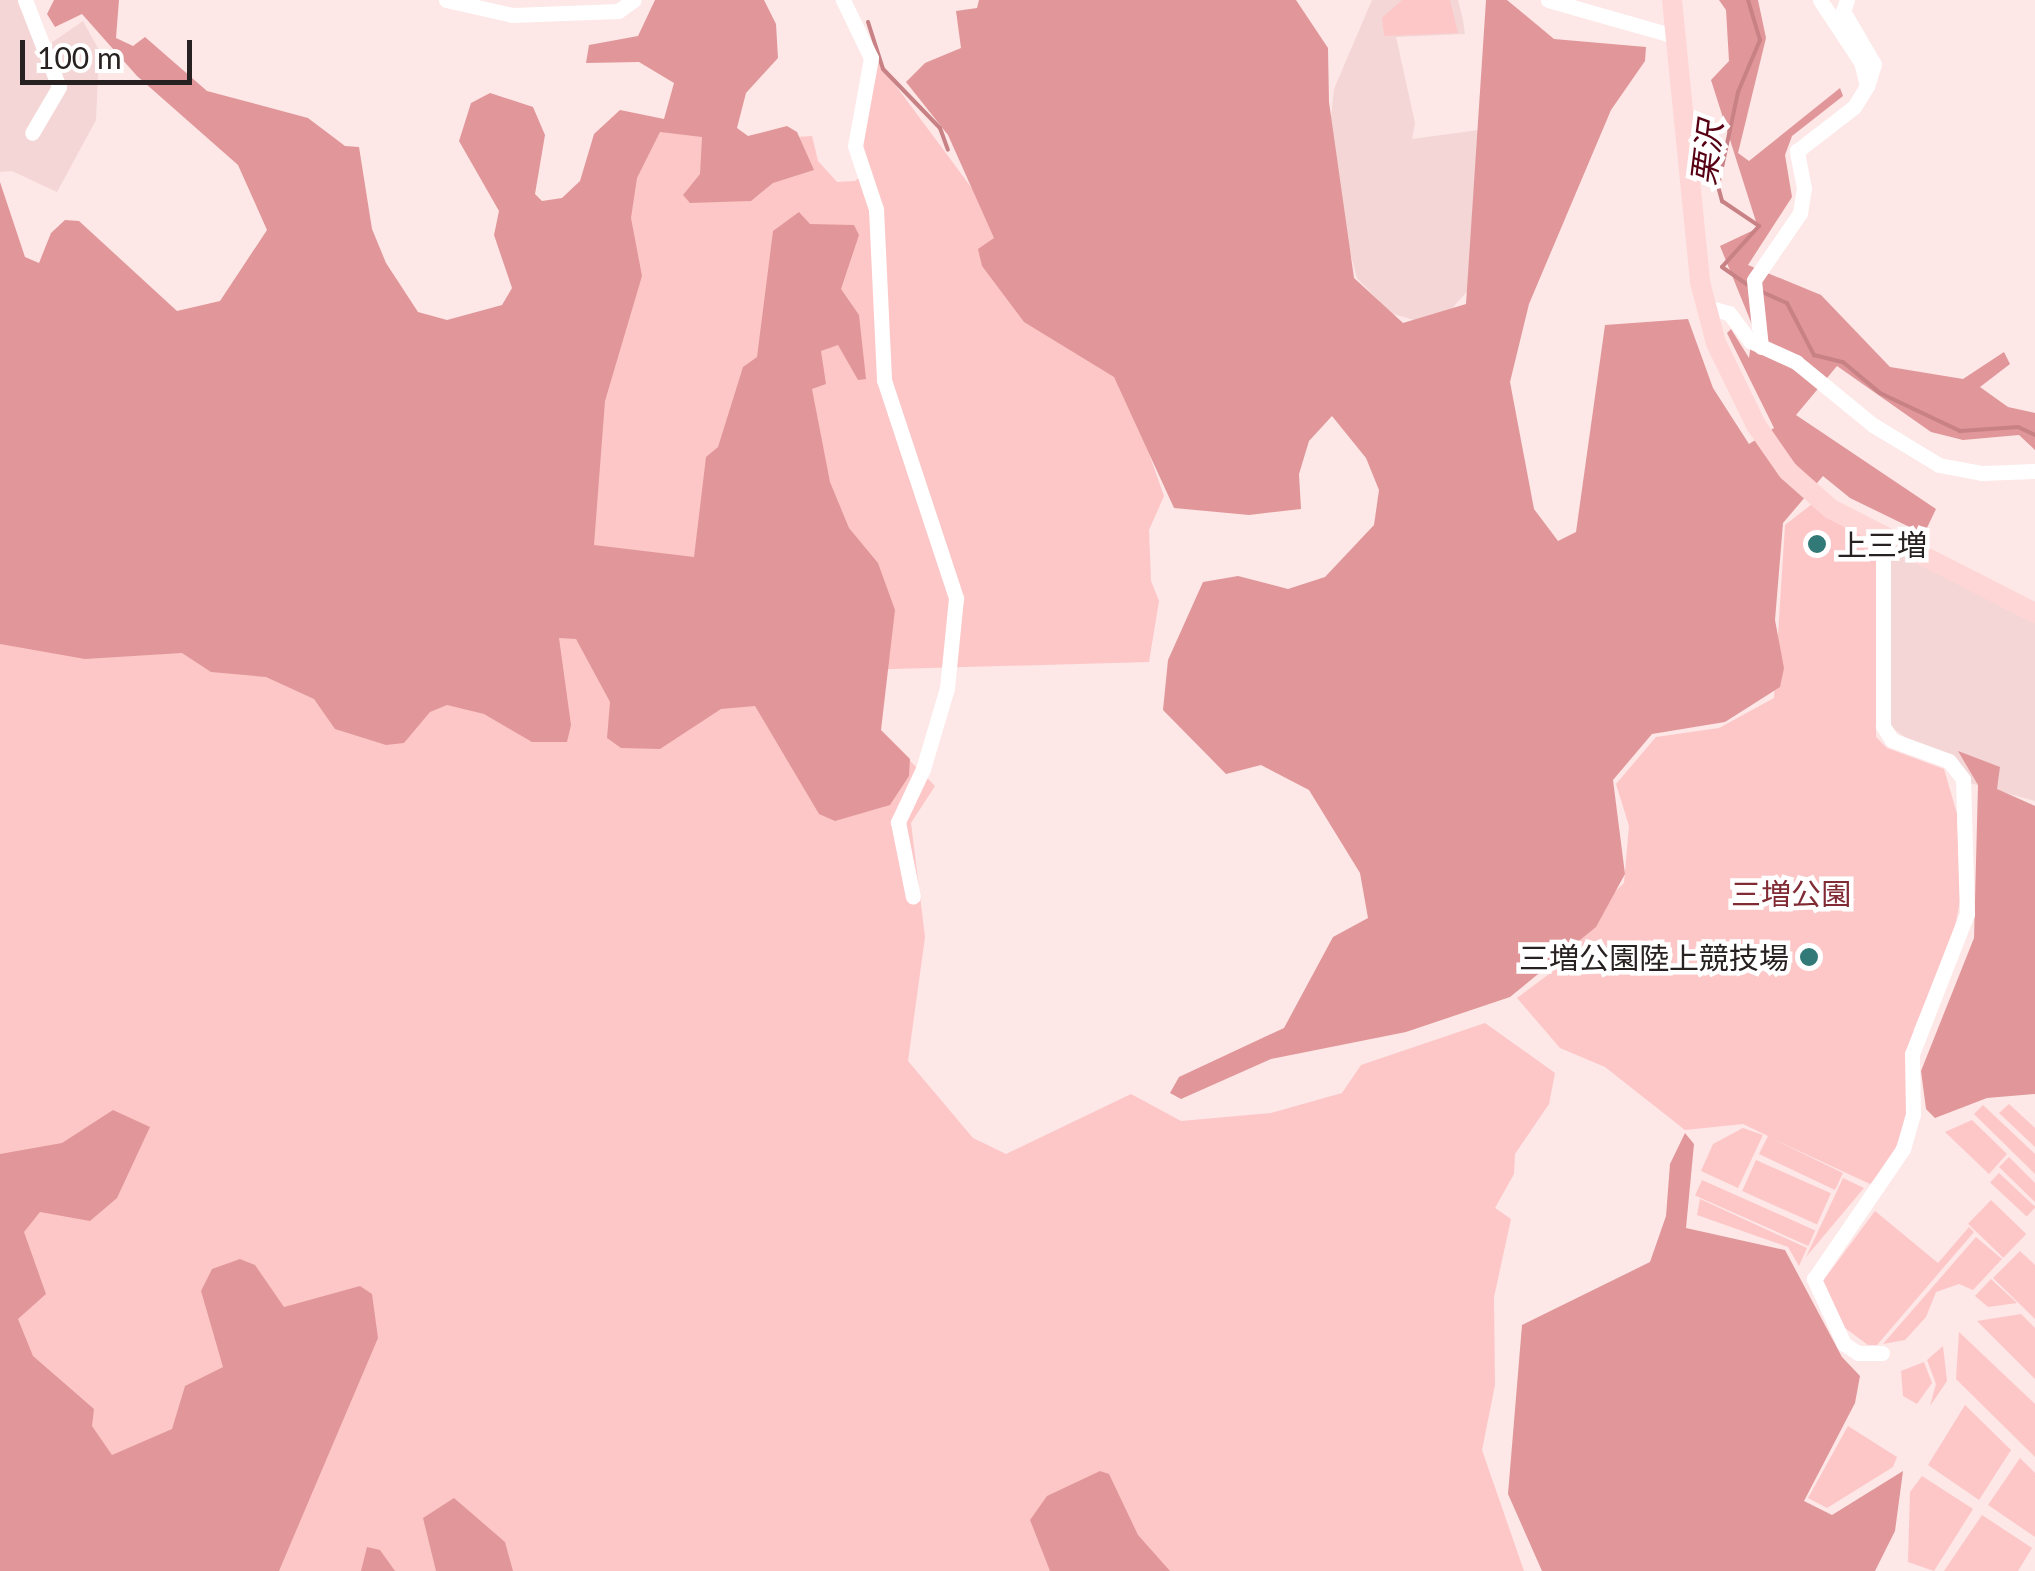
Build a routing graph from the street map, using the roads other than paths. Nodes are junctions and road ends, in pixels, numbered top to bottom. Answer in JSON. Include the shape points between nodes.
{"nodes":[{"id":1,"x":25,"y":0,"type":"edge"},
{"id":2,"x":446,"y":0,"type":"edge"},
{"id":3,"x":634,"y":0,"type":"edge"},
{"id":4,"x":844,"y":0,"type":"edge"},
{"id":5,"x":1548,"y":0,"type":"edge"},
{"id":6,"x":1672,"y":0,"type":"edge"},
{"id":7,"x":1820,"y":0,"type":"edge"},
{"id":8,"x":1847,"y":0,"type":"edge"},
{"id":9,"x":1674,"y":36,"type":"junction"},
{"id":10,"x":1867,"y":86,"type":"junction"},
{"id":11,"x":32,"y":134,"type":"dead end"},
{"id":12,"x":1704,"y":306,"type":"junction"},
{"id":13,"x":1761,"y":347,"type":"junction"},
{"id":14,"x":2035,"y":471,"type":"edge"},
{"id":15,"x":1883,"y":538,"type":"junction"},
{"id":16,"x":2035,"y":613,"type":"edge"},
{"id":17,"x":912,"y":897,"type":"dead end"},
{"id":18,"x":1882,"y":1353,"type":"dead end"}],
"edges":[{"from":1,"to":11,"type":"street","via":[[59,87]]},
{"from":2,"to":3,"type":"street","via":[[512,14],[618,10]]},
{"from":4,"to":17,"type":"street","via":[[871,58],[855,146],[876,208],[884,380],[956,598],[946,688],[923,769],[898,822]]},
{"from":5,"to":9,"type":"street"},
{"from":6,"to":9,"type":"main road"},
{"from":7,"to":10,"type":"street","via":[[1861,62]]},
{"from":8,"to":10,"type":"street","via":[[1843,11],[1875,68]]},
{"from":9,"to":12,"type":"main road"},
{"from":10,"to":13,"type":"street","via":[[1854,107],[1800,145],[1800,213],[1752,288]]},
{"from":12,"to":13,"type":"street","via":[[1729,314]]},
{"from":12,"to":15,"type":"main road","via":[[1732,381],[1772,450],[1822,502]]},
{"from":13,"to":14,"type":"street","via":[[1796,362],[1874,425],[1939,465],[1982,473]]},
{"from":15,"to":16,"type":"main road"},
{"from":15,"to":18,"type":"street","via":[[1884,732],[1948,761],[1963,779],[1968,914],[1912,1054],[1913,1115],[1903,1150],[1814,1280],[1844,1344],[1858,1353]]}]}
